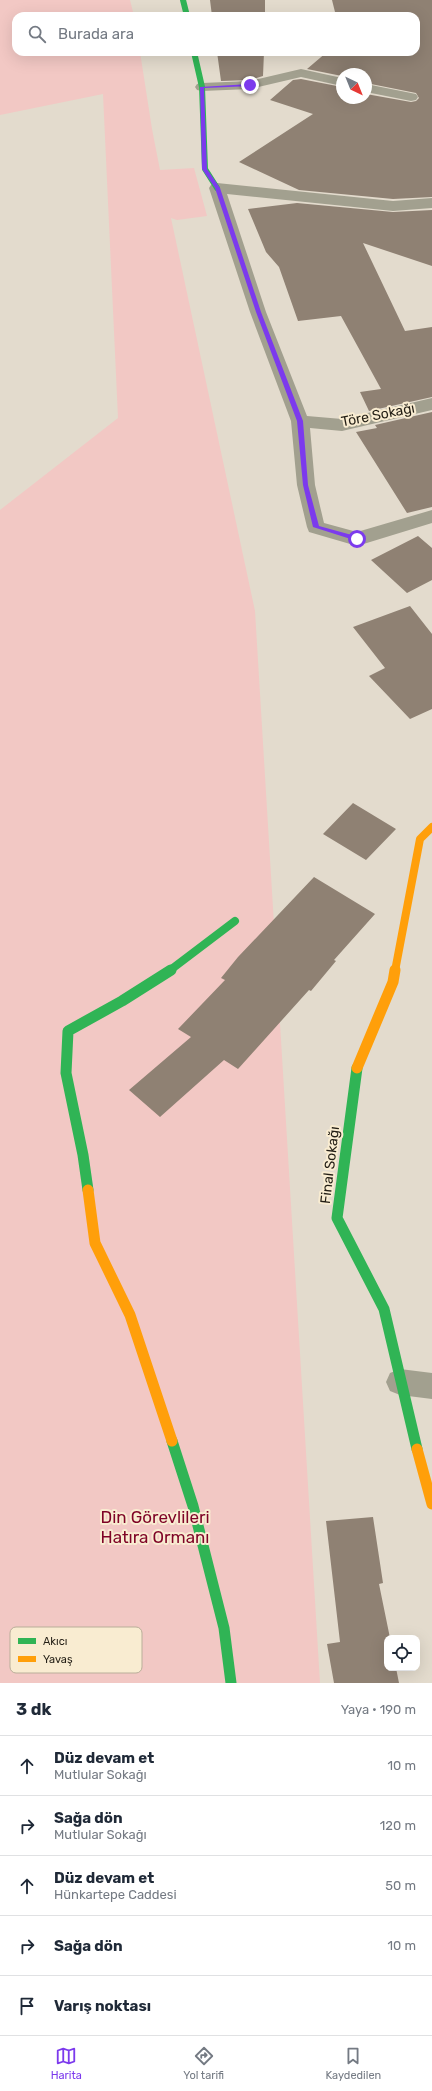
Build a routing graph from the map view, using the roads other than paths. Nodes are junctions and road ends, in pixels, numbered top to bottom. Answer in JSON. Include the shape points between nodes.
{"nodes":[{"id":1,"x":183,"y":0,"type":"edge"},
{"id":2,"x":186,"y":12,"type":"edge"},
{"id":3,"x":195,"y":56,"type":"edge"},
{"id":4,"x":336,"y":81,"type":"edge"},
{"id":5,"x":202,"y":87,"type":"junction"},
{"id":6,"x":372,"y":89,"type":"edge"},
{"id":7,"x":411,"y":97,"type":"dead end"},
{"id":8,"x":217,"y":188,"type":"junction"},
{"id":9,"x":432,"y":202,"type":"edge"},
{"id":10,"x":411,"y":206,"type":"junction"},
{"id":11,"x":432,"y":215,"type":"edge"},
{"id":12,"x":432,"y":404,"type":"edge"},
{"id":13,"x":300,"y":421,"type":"junction"},
{"id":14,"x":432,"y":516,"type":"edge"},
{"id":15,"x":432,"y":827,"type":"edge"},
{"id":16,"x":235,"y":921,"type":"dead end"},
{"id":17,"x":400,"y":1382,"type":"junction"},
{"id":18,"x":432,"y":1386,"type":"edge"},
{"id":19,"x":417,"y":1449,"type":"junction"},
{"id":20,"x":432,"y":1473,"type":"edge"},
{"id":21,"x":432,"y":1504,"type":"edge"},
{"id":22,"x":231,"y":1683,"type":"edge"}],
"edges":[{"from":1,"to":2,"type":"street"},
{"from":3,"to":5,"type":"street"},
{"from":4,"to":5,"type":"street","via":[[301,73],[250,85]]},
{"from":5,"to":8,"type":"street","via":[[204,169]]},
{"from":6,"to":7,"type":"street"},
{"from":8,"to":10,"type":"street"},
{"from":8,"to":13,"type":"street","via":[[258,312]]},
{"from":9,"to":10,"type":"street"},
{"from":10,"to":11,"type":"street"},
{"from":12,"to":13,"type":"street","name":"Töre Sokağı","via":[[342,425]]},
{"from":13,"to":14,"type":"street","via":[[306,485],[316,527],[357,539]]},
{"from":15,"to":17,"type":"street","name":"Final Sokağı","via":[[420,839],[393,982],[355,1072],[337,1218],[384,1308]]},
{"from":16,"to":22,"type":"street","via":[[176,967],[68,1031],[66,1073],[83,1155],[95,1243],[130,1315],[193,1506],[224,1628]]},
{"from":17,"to":18,"type":"street"},
{"from":17,"to":19,"type":"street","name":"Final Sokağı"},
{"from":19,"to":20,"type":"street"},
{"from":19,"to":21,"type":"street","name":"Final Sokağı"}]}
